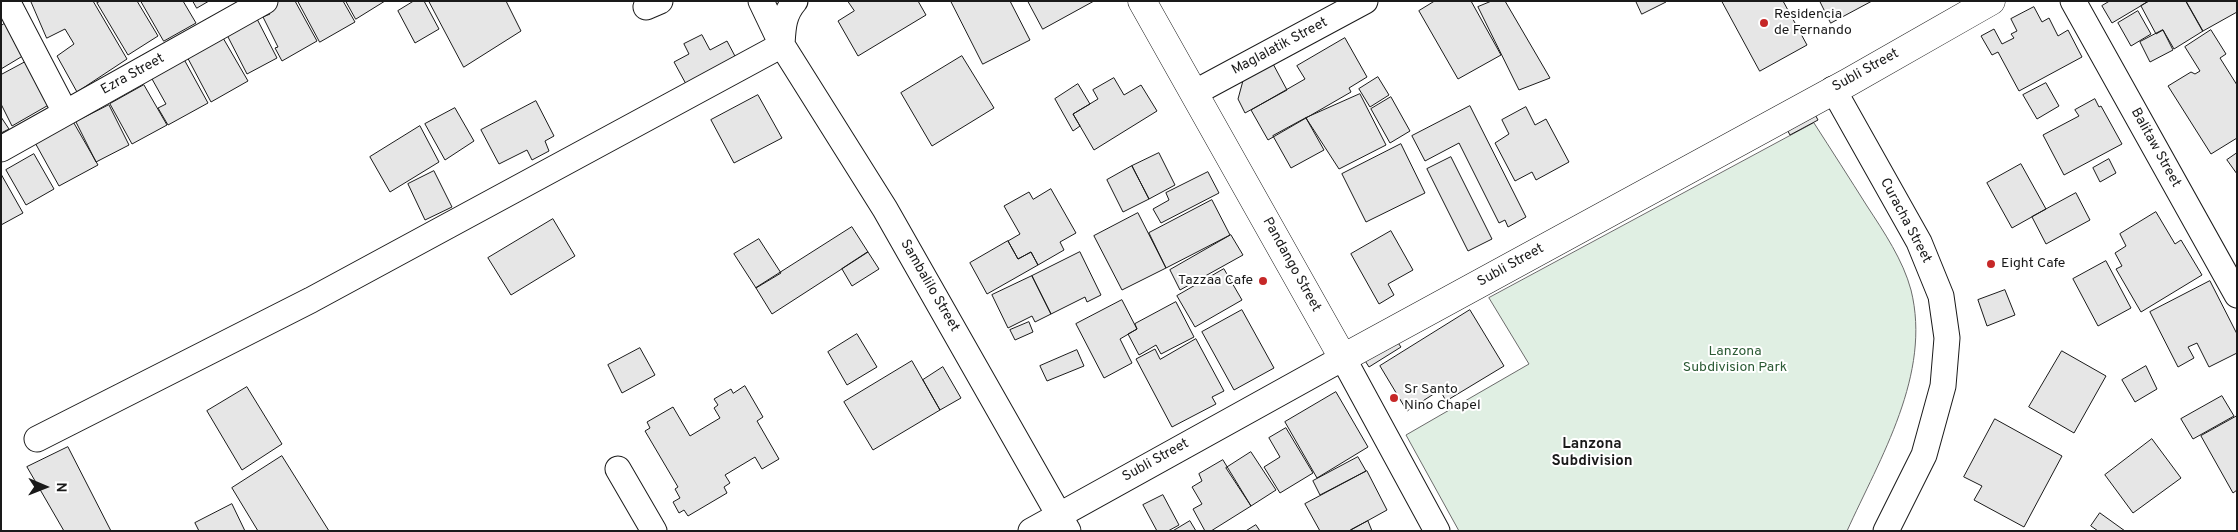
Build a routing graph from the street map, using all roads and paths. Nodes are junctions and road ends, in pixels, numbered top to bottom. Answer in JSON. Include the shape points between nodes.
{"nodes":[{"id":1,"x":7,"y":1,"type":"edge"},
{"id":2,"x":264,"y":1,"type":"edge"},
{"id":3,"x":761,"y":1,"type":"edge"},
{"id":4,"x":795,"y":1,"type":"edge"},
{"id":5,"x":1142,"y":1,"type":"edge"},
{"id":6,"x":1365,"y":1,"type":"edge"},
{"id":7,"x":1991,"y":1,"type":"edge"},
{"id":8,"x":2073,"y":1,"type":"edge"},
{"id":9,"x":782,"y":45,"type":"junction"},
{"id":10,"x":1833,"y":89,"type":"junction"},
{"id":11,"x":1194,"y":93,"type":"junction"},
{"id":12,"x":65,"y":112,"type":"junction"},
{"id":13,"x":1,"y":149,"type":"edge"},
{"id":14,"x":2237,"y":295,"type":"edge"},
{"id":15,"x":1343,"y":358,"type":"junction"},
{"id":16,"x":37,"y":439,"type":"dead end"},
{"id":17,"x":618,"y":469,"type":"dead end"},
{"id":18,"x":1064,"y":523,"type":"edge"},
{"id":19,"x":654,"y":531,"type":"edge"},
{"id":20,"x":1031,"y":531,"type":"edge"},
{"id":21,"x":1437,"y":531,"type":"edge"},
{"id":22,"x":1886,"y":531,"type":"edge"}],
"edges":[{"from":1,"to":12,"type":"street"},
{"from":2,"to":12,"type":"street","name":"Ezra Street"},
{"from":3,"to":9,"type":"street","name":"Sambalilo Street"},
{"from":4,"to":9,"type":"street","via":[[783,23]]},
{"from":5,"to":11,"type":"street","name":"Pandango Street"},
{"from":6,"to":11,"type":"street","name":"Maglalatik Street"},
{"from":7,"to":10,"type":"street","name":"Subli Street"},
{"from":8,"to":14,"type":"street","name":"Balitaw Street"},
{"from":9,"to":16,"type":"street","via":[[311,300]]},
{"from":9,"to":18,"type":"street","name":"Sambalilo Street","via":[[885,209]]},
{"from":10,"to":15,"type":"street","name":"Subli Street"},
{"from":10,"to":22,"type":"street","name":"Curacha Street","via":[[1919,242],[1941,296],[1946,330],[1943,386],[1924,456]]},
{"from":11,"to":15,"type":"street","name":"Pandango Street"},
{"from":12,"to":13,"type":"street","name":"Ezra Street"},
{"from":15,"to":18,"type":"street","name":"Subli Street"},
{"from":15,"to":21,"type":"street","name":"Pandango Street"},
{"from":17,"to":19,"type":"street"},
{"from":18,"to":20,"type":"street","name":"Subli Street"}]}
